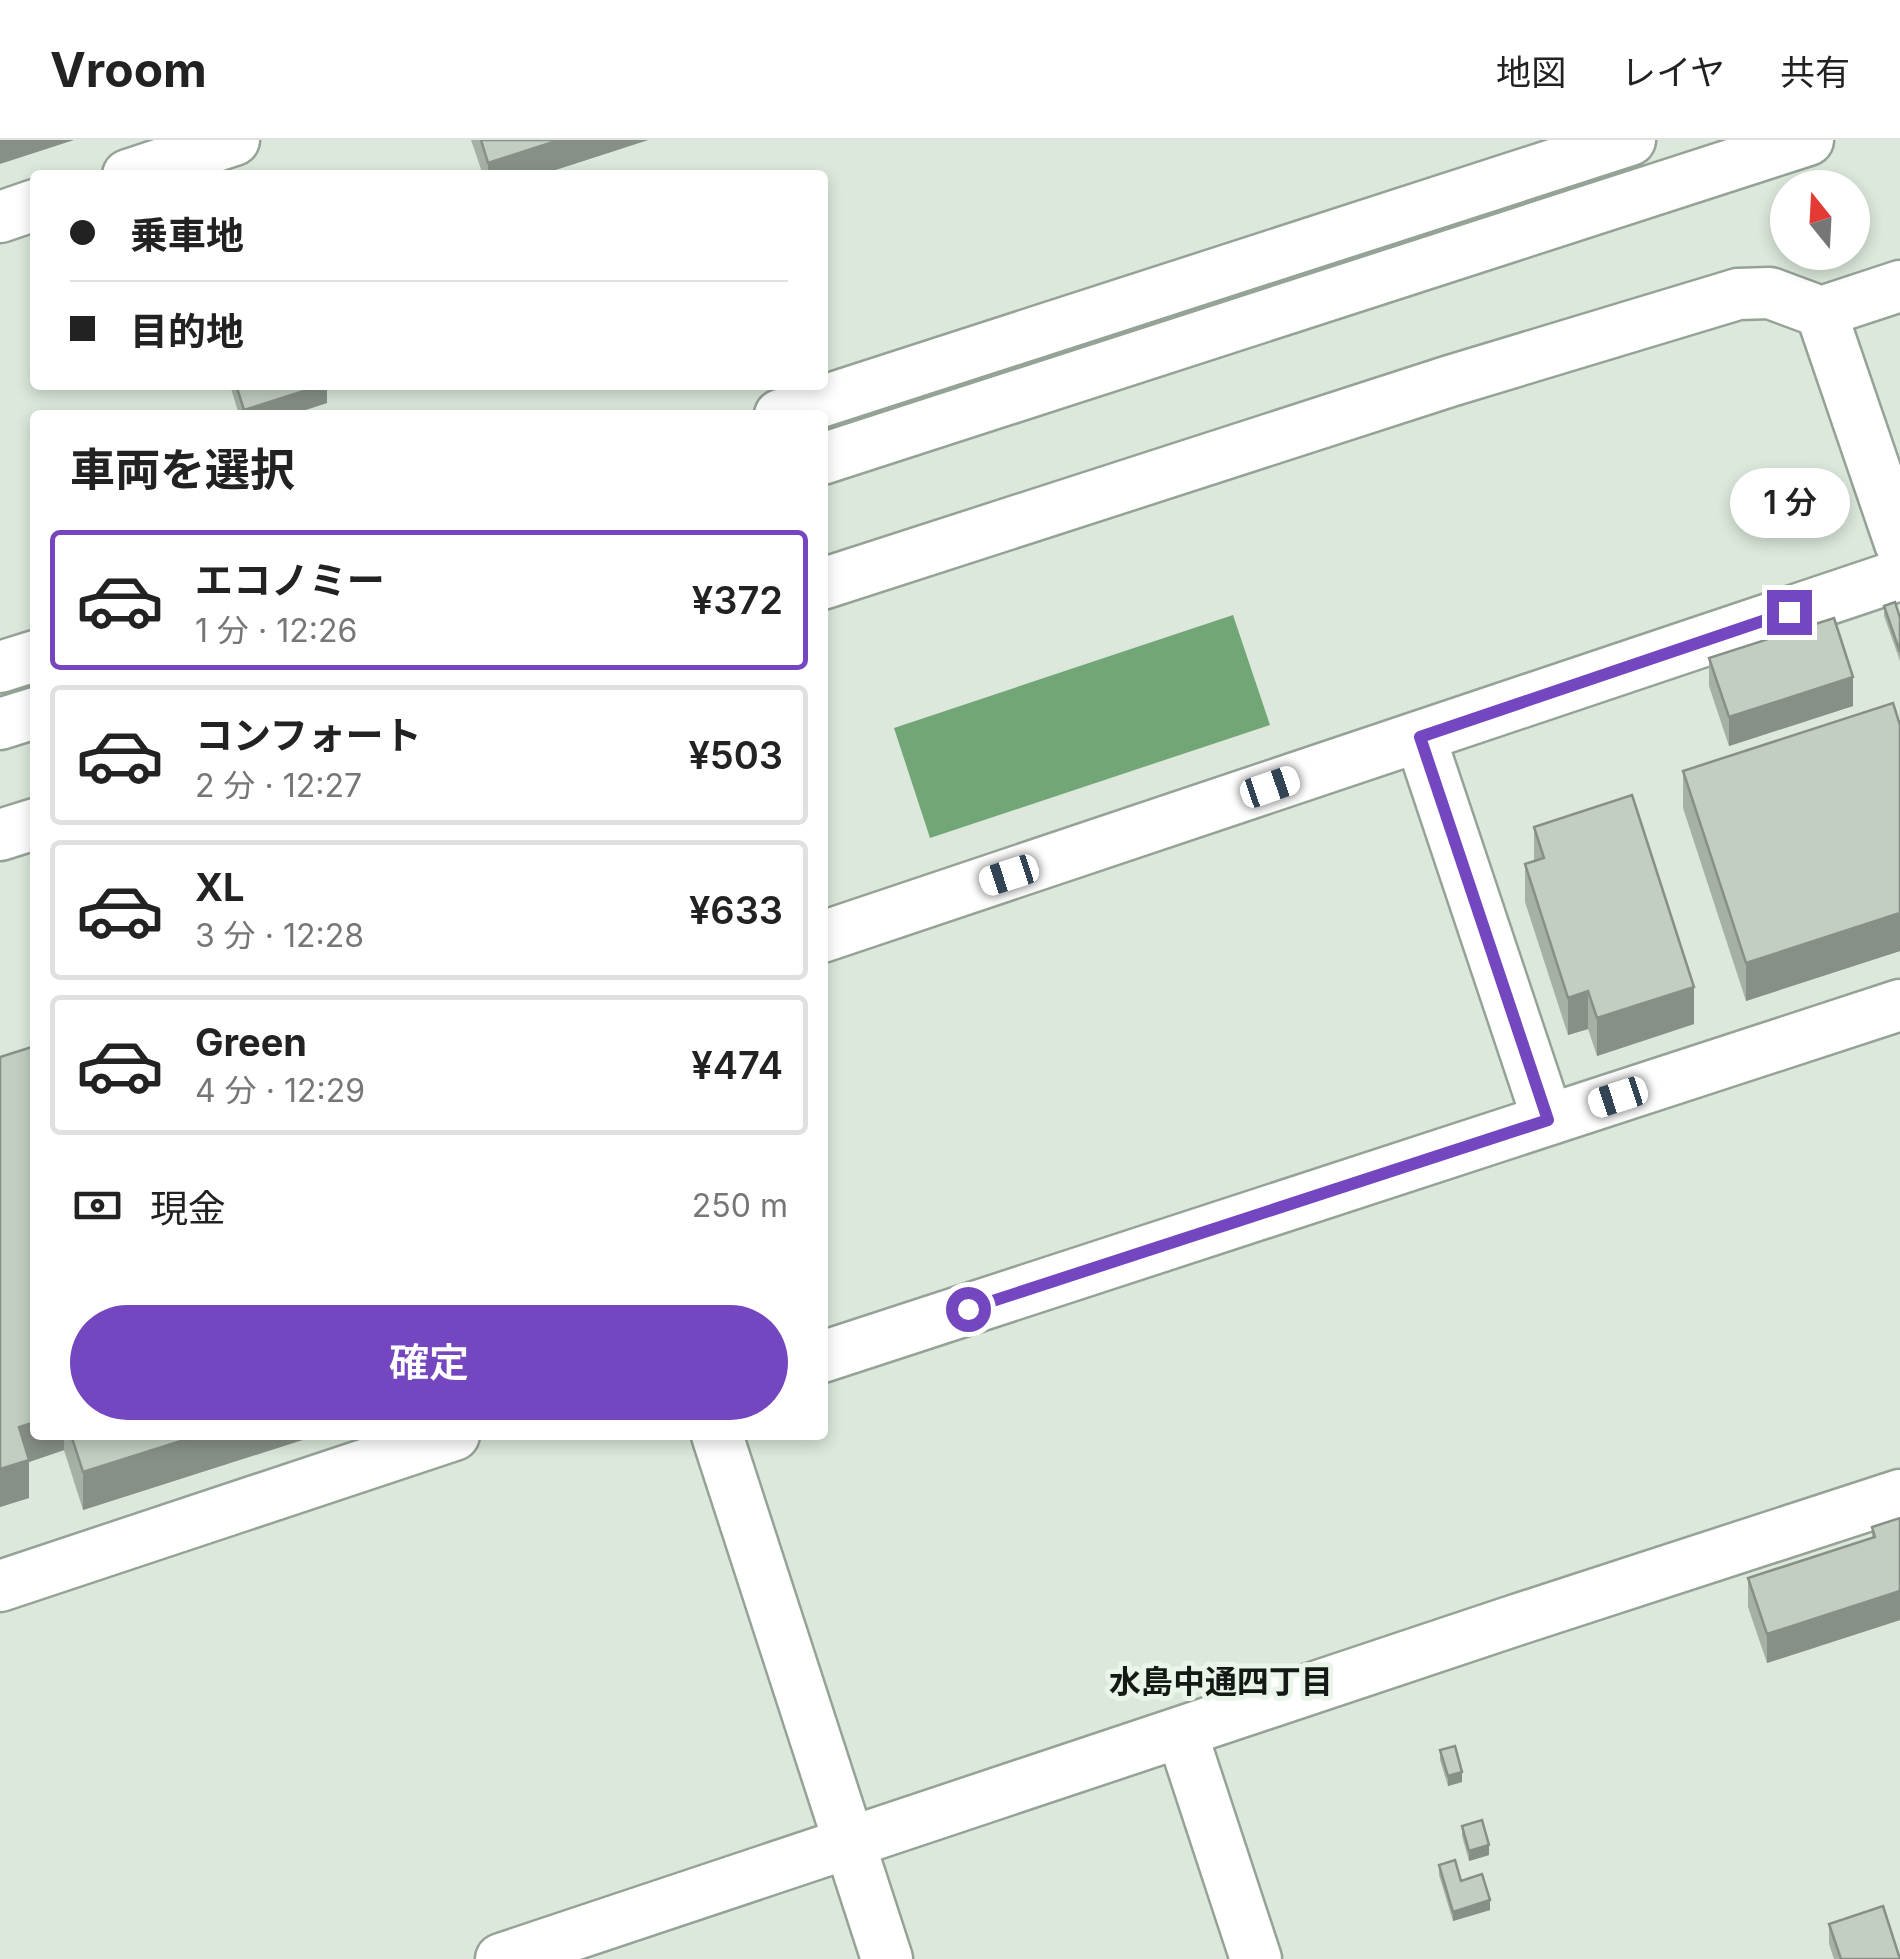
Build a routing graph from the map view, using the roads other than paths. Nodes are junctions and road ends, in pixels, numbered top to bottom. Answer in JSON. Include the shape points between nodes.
{"nodes":[{"id":1,"x":234,"y":140,"type":"edge"},
{"id":2,"x":1630,"y":140,"type":"edge"},
{"id":3,"x":1808,"y":140,"type":"edge"},
{"id":4,"x":143,"y":170,"type":"edge"},
{"id":5,"x":30,"y":208,"type":"edge"},
{"id":6,"x":0,"y":217,"type":"edge"},
{"id":7,"x":1900,"y":286,"type":"edge"},
{"id":8,"x":1821,"y":312,"type":"junction"},
{"id":9,"x":795,"y":410,"type":"edge"},
{"id":10,"x":828,"y":456,"type":"edge"},
{"id":11,"x":1900,"y":543,"type":"edge"},
{"id":12,"x":1900,"y":575,"type":"edge"},
{"id":13,"x":828,"y":582,"type":"edge"},
{"id":14,"x":30,"y":658,"type":"edge"},
{"id":15,"x":0,"y":668,"type":"edge"},
{"id":16,"x":30,"y":714,"type":"edge"},
{"id":17,"x":0,"y":724,"type":"edge"},
{"id":18,"x":1420,"y":737,"type":"junction"},
{"id":19,"x":30,"y":826,"type":"edge"},
{"id":20,"x":0,"y":835,"type":"edge"},
{"id":21,"x":828,"y":936,"type":"edge"},
{"id":22,"x":1900,"y":1005,"type":"edge"},
{"id":23,"x":1548,"y":1120,"type":"junction"},
{"id":24,"x":828,"y":1355,"type":"edge"},
{"id":25,"x":439,"y":1440,"type":"edge"},
{"id":26,"x":719,"y":1440,"type":"edge"},
{"id":27,"x":1900,"y":1496,"type":"edge"},
{"id":28,"x":0,"y":1586,"type":"edge"},
{"id":29,"x":1182,"y":1734,"type":"junction"},
{"id":30,"x":850,"y":1844,"type":"junction"},
{"id":31,"x":502,"y":1959,"type":"edge"},
{"id":32,"x":887,"y":1959,"type":"edge"},
{"id":33,"x":1256,"y":1959,"type":"edge"}],
"edges":[{"from":1,"to":4,"type":"street"},
{"from":2,"to":9,"type":"street"},
{"from":3,"to":10,"type":"street"},
{"from":5,"to":6,"type":"street"},
{"from":7,"to":8,"type":"street"},
{"from":8,"to":11,"type":"street"},
{"from":8,"to":13,"type":"street","via":[[1770,292],[1738,294]]},
{"from":12,"to":18,"type":"street"},
{"from":14,"to":15,"type":"street"},
{"from":16,"to":17,"type":"street"},
{"from":18,"to":21,"type":"street"},
{"from":18,"to":23,"type":"street"},
{"from":19,"to":20,"type":"street"},
{"from":22,"to":23,"type":"street"},
{"from":23,"to":24,"type":"street"},
{"from":25,"to":28,"type":"street"},
{"from":26,"to":30,"type":"street"},
{"from":27,"to":29,"type":"street"},
{"from":29,"to":30,"type":"street"},
{"from":29,"to":33,"type":"street"},
{"from":30,"to":31,"type":"street"},
{"from":30,"to":32,"type":"street"}]}
